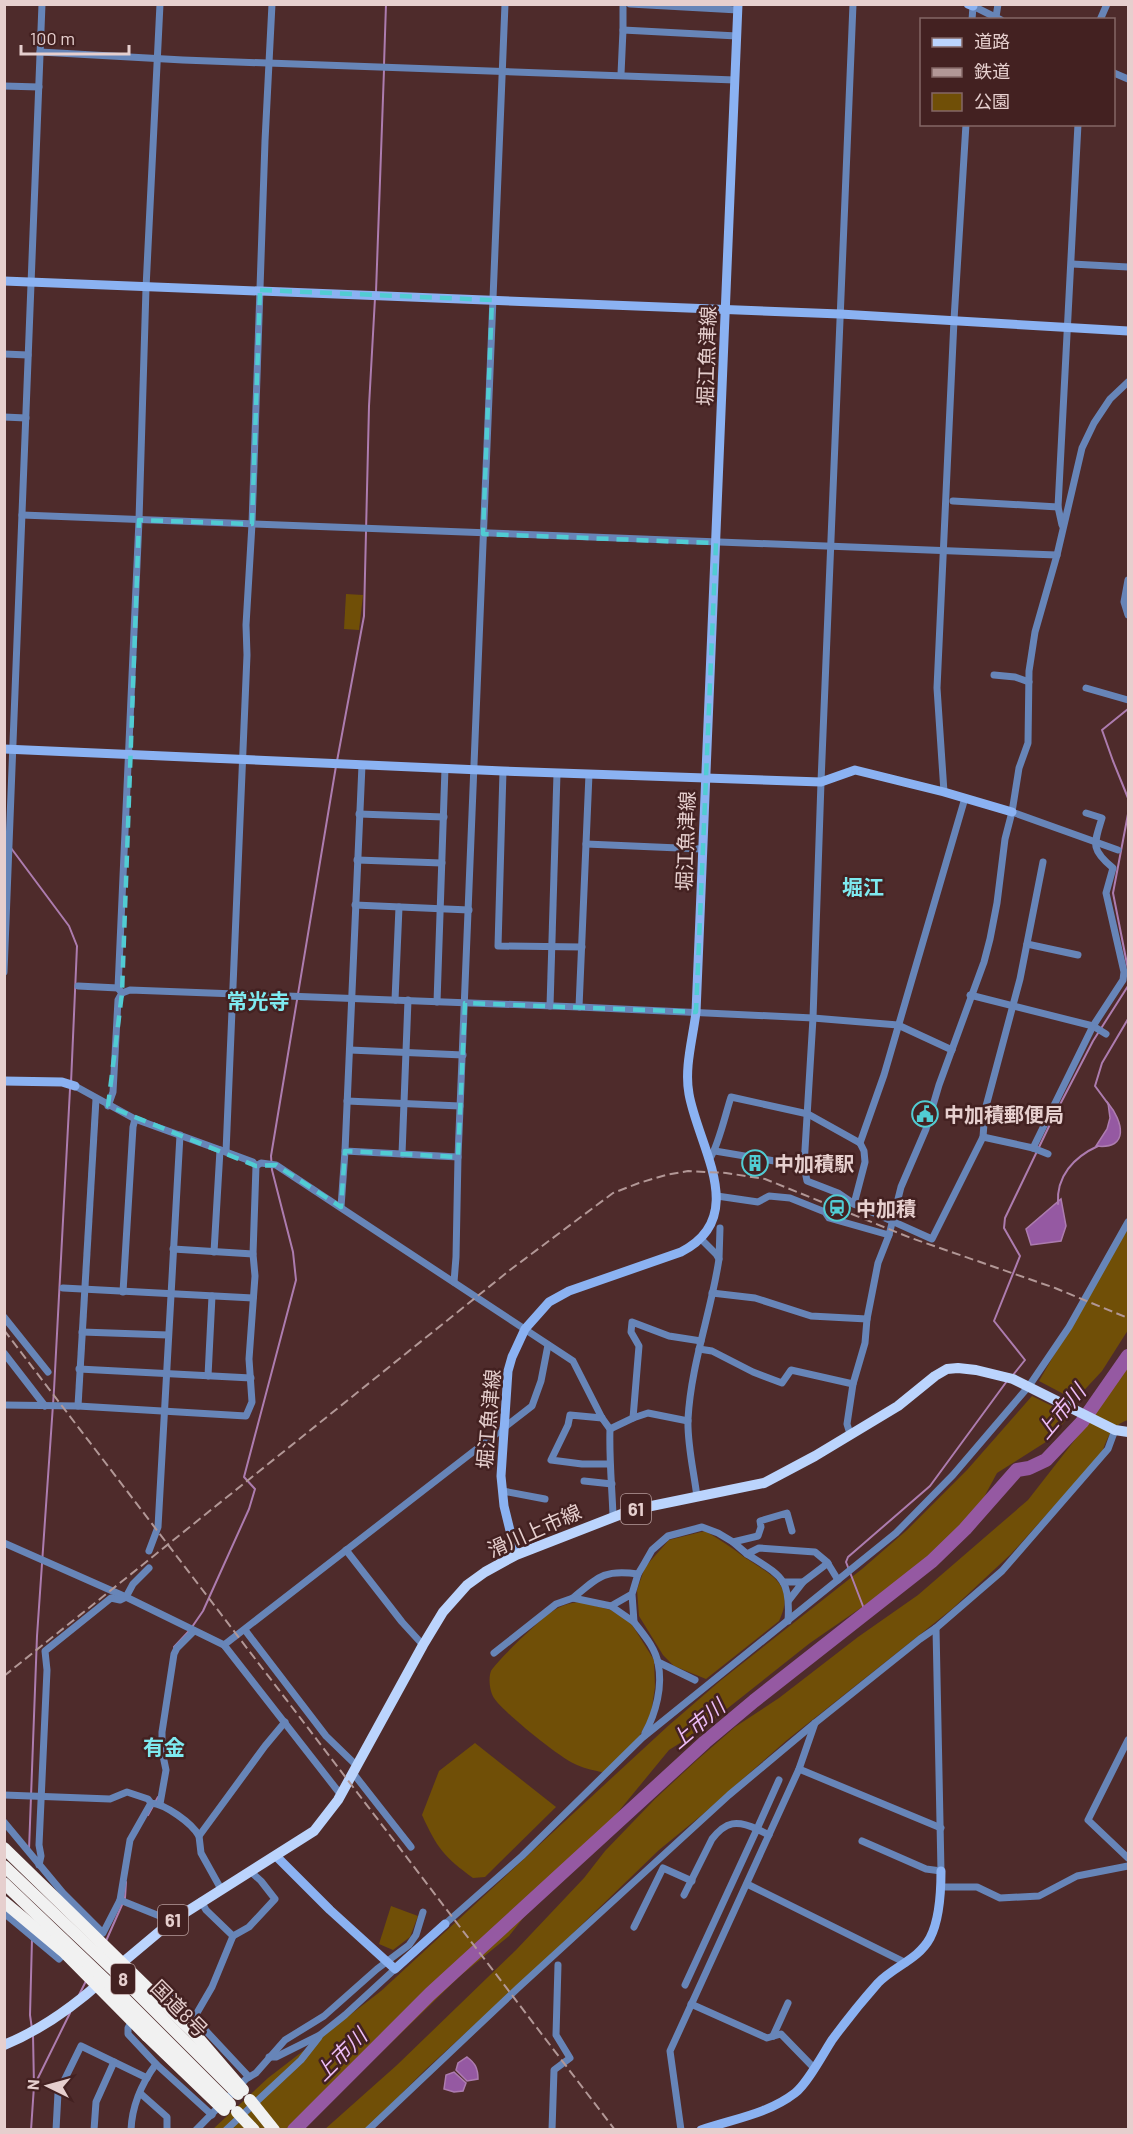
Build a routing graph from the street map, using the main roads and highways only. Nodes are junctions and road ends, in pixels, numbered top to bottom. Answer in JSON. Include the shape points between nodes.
{"nodes":[{"id":1,"x":1124,"y":1432,"type":"edge"},
{"id":2,"x":4,"y":1848,"type":"edge"},
{"id":3,"x":4,"y":1866,"type":"edge"},
{"id":4,"x":4,"y":1883,"type":"edge"},
{"id":5,"x":6,"y":1907,"type":"edge"},
{"id":6,"x":122,"y":1962,"type":"junction"},
{"id":7,"x":98,"y":1985,"type":"junction"},
{"id":8,"x":4,"y":2045,"type":"edge"},
{"id":9,"x":238,"y":2104,"type":"junction"},
{"id":10,"x":248,"y":2130,"type":"edge"},
{"id":11,"x":254,"y":2130,"type":"edge"},
{"id":12,"x":274,"y":2130,"type":"edge"}],
"edges":[{"from":1,"to":6,"type":"main road","name":"滑川上市線","number":"61","via":[[1000,1375],[958,1368],[947,1370],[898,1406],[764,1483],[632,1510],[516,1555],[467,1585],[444,1612],[341,1795],[314,1831],[201,1901]]},
{"from":2,"to":6,"type":"highway","number":"8","via":[[93,1928]]},
{"from":3,"to":9,"type":"highway","name":"国道8号","number":"8","bridge":true,"via":[[116,1972]]},
{"from":4,"to":9,"type":"highway","name":"国道8号","number":"8","bridge":true},
{"from":5,"to":7,"type":"highway","number":"8","via":[[65,1953]]},
{"from":6,"to":7,"type":"main road","name":"滑川上市線","number":"61"},
{"from":6,"to":9,"type":"highway","number":"8","bridge":true,"via":[[193,2032]]},
{"from":7,"to":8,"type":"main road","name":"滑川上市線","number":"61","via":[[30,2034]]},
{"from":7,"to":9,"type":"highway","number":"8","bridge":true,"via":[[147,2036]]},
{"from":9,"to":10,"type":"highway","number":"8"},
{"from":9,"to":11,"type":"highway","name":"国道8号","number":"8","bridge":true},
{"from":9,"to":12,"type":"highway","number":"8","bridge":true}]}
